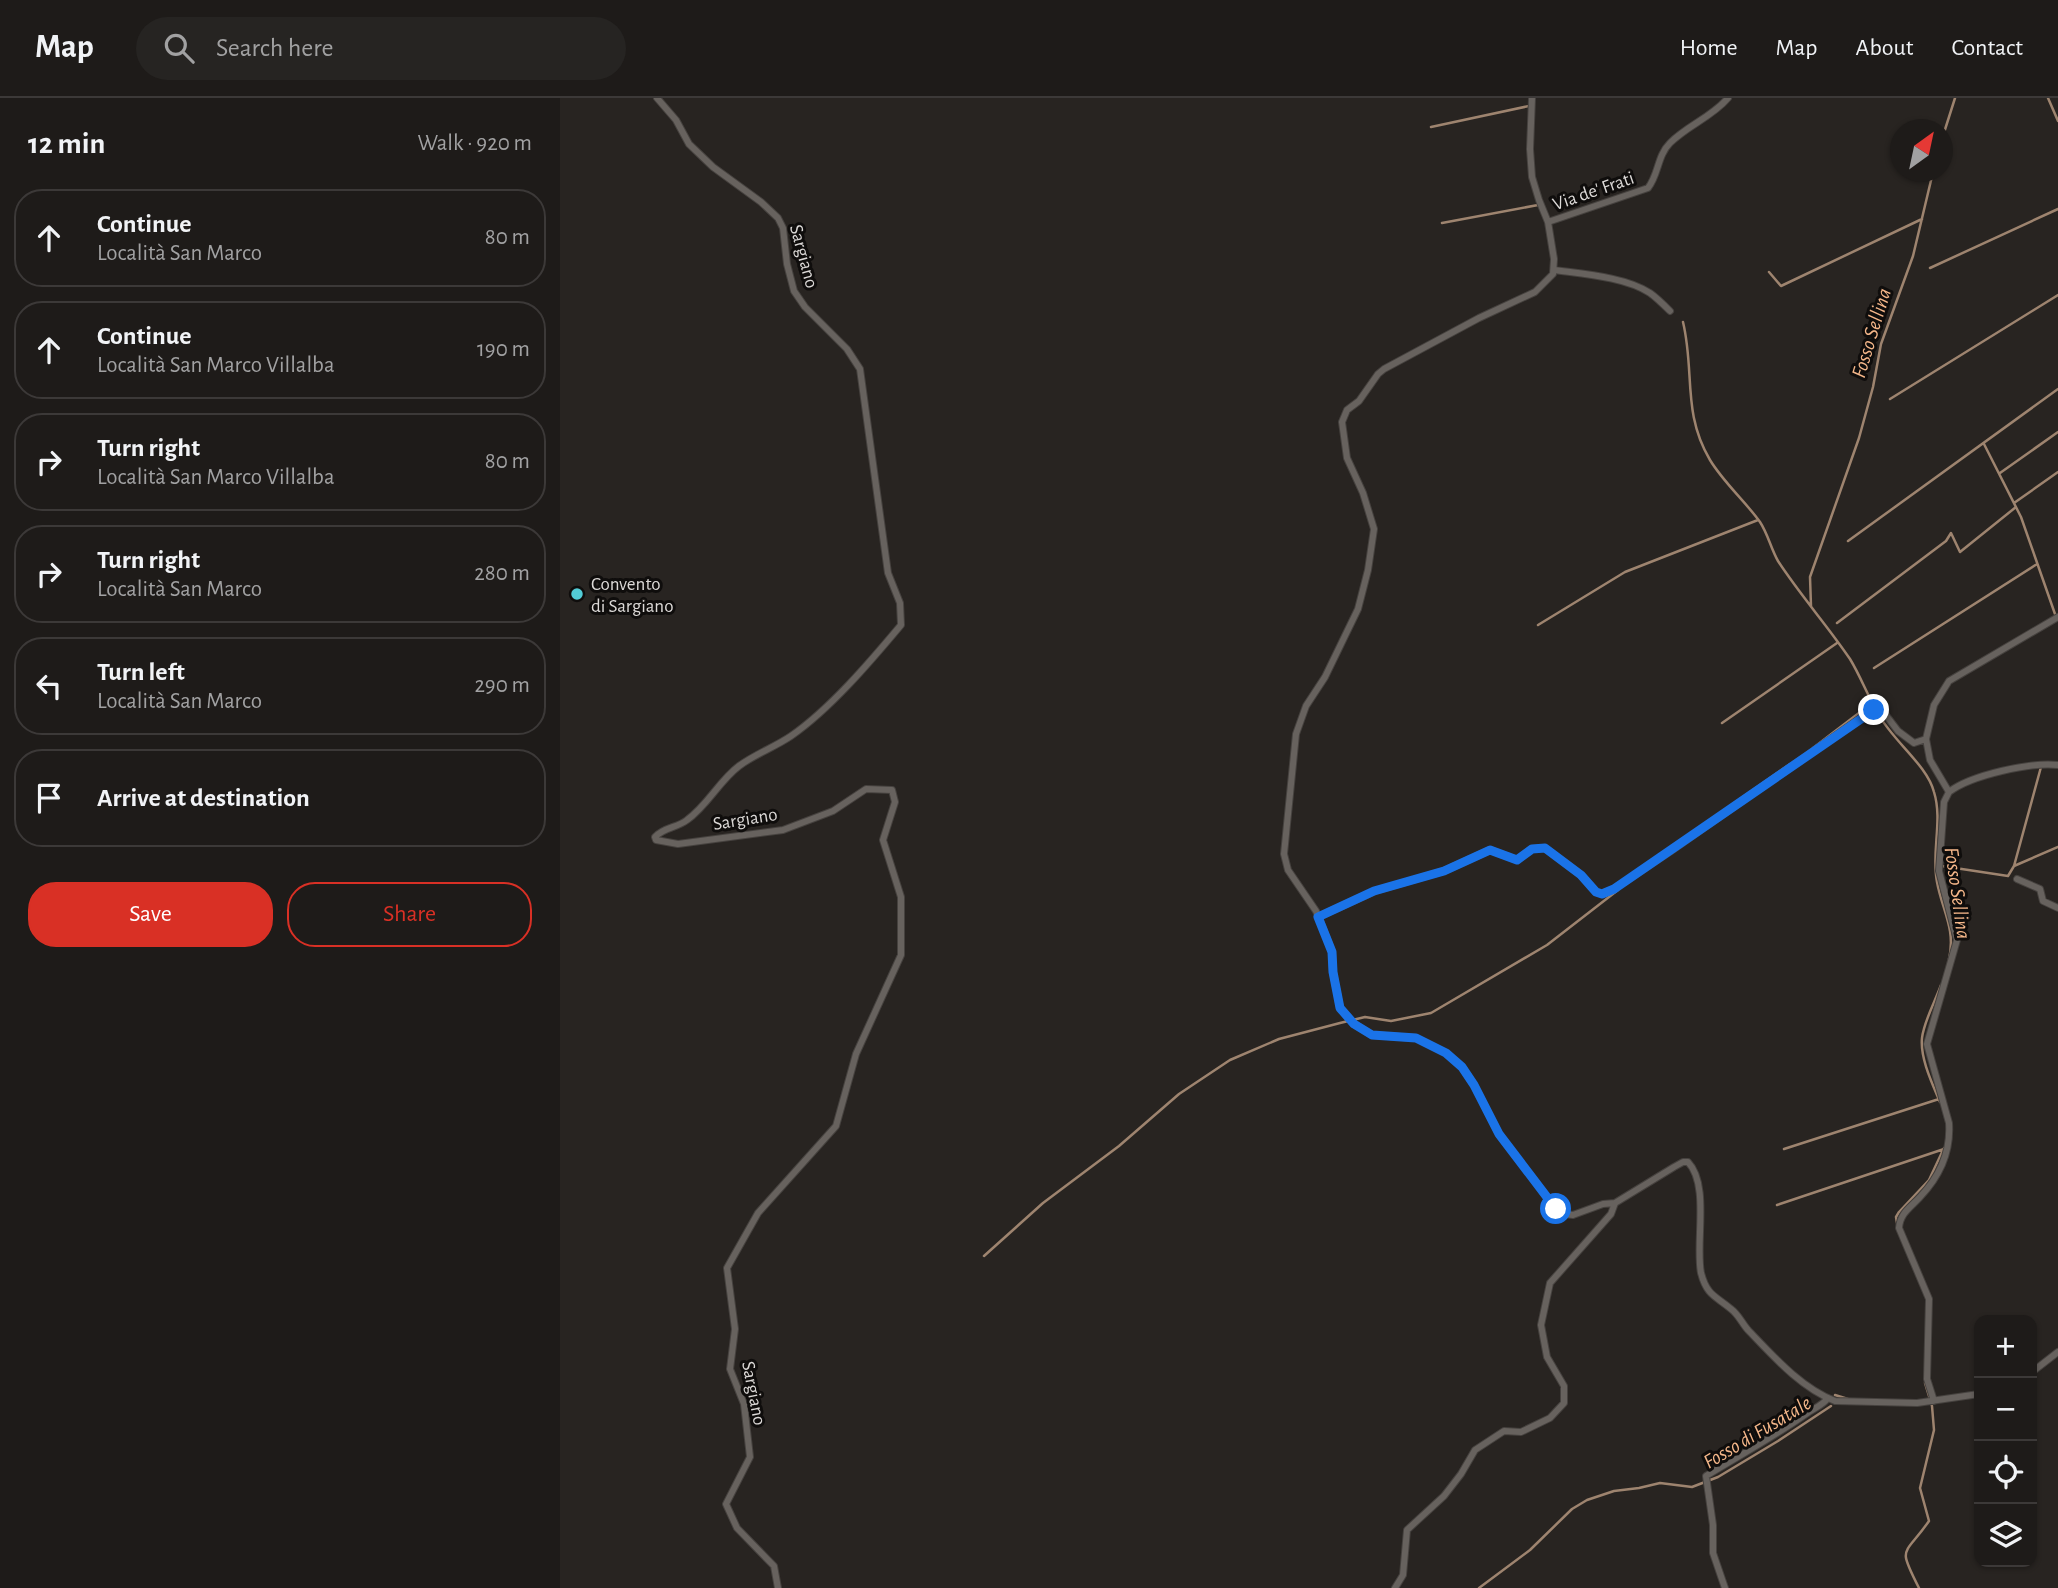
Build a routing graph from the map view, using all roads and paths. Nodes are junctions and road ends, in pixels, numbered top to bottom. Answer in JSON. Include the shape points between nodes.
{"nodes":[{"id":1,"x":657,"y":98,"type":"edge"},
{"id":2,"x":1532,"y":98,"type":"edge"},
{"id":3,"x":1728,"y":98,"type":"edge"},
{"id":4,"x":1548,"y":222,"type":"junction"},
{"id":5,"x":1554,"y":270,"type":"junction"},
{"id":6,"x":1670,"y":311,"type":"dead end"},
{"id":7,"x":2058,"y":617,"type":"edge"},
{"id":8,"x":1926,"y":739,"type":"junction"},
{"id":9,"x":2058,"y":765,"type":"edge"},
{"id":10,"x":1949,"y":792,"type":"junction"},
{"id":11,"x":2017,"y":879,"type":"dead end"},
{"id":12,"x":2058,"y":908,"type":"edge"},
{"id":13,"x":1318,"y":917,"type":"junction"},
{"id":14,"x":1615,"y":1203,"type":"junction"},
{"id":15,"x":2058,"y":1352,"type":"edge"},
{"id":16,"x":2037,"y":1368,"type":"edge"},
{"id":17,"x":1974,"y":1395,"type":"edge"},
{"id":18,"x":1828,"y":1398,"type":"junction"},
{"id":19,"x":1931,"y":1402,"type":"junction"},
{"id":20,"x":778,"y":1588,"type":"edge"},
{"id":21,"x":1395,"y":1588,"type":"edge"},
{"id":22,"x":1725,"y":1588,"type":"edge"}],
"edges":[{"from":1,"to":20,"type":"street","name":"Sargiano","via":[[689,144],[778,218],[794,291],[860,369],[888,573],[900,603],[901,625],[816,716],[790,737],[741,764],[686,821],[655,837],[678,844],[783,830],[833,811],[866,789],[892,789],[895,802],[883,840],[901,897],[901,956],[856,1054],[836,1126],[758,1213],[727,1268],[735,1329],[730,1369],[744,1404],[750,1457],[726,1504],[737,1528],[774,1566]]},
{"from":2,"to":4,"type":"street","via":[[1532,177]]},
{"from":3,"to":4,"type":"street","name":"Via de' Frati","via":[[1665,149],[1648,188]]},
{"from":4,"to":5,"type":"street"},
{"from":5,"to":6,"type":"street","via":[[1637,286]]},
{"from":5,"to":13,"type":"street","via":[[1535,292],[1384,369],[1344,416],[1347,458],[1374,529],[1358,609],[1296,734],[1283,843],[1288,870]]},
{"from":7,"to":8,"type":"street","via":[[1949,681],[1934,705]]},
{"from":8,"to":10,"type":"street","via":[[1930,760]]},
{"from":8,"to":13,"type":"street","via":[[1914,743],[1882,710],[1869,712],[1602,894],[1545,848],[1532,849],[1517,860],[1490,850],[1444,871],[1374,891]]},
{"from":9,"to":10,"type":"street","via":[[1981,777]]},
{"from":10,"to":19,"type":"street","via":[[1944,802],[1939,871],[1956,940],[1927,1044],[1950,1135],[1941,1169],[1902,1216],[1899,1228],[1929,1299],[1927,1379]]},
{"from":11,"to":12,"type":"street","via":[[2040,889],[2043,901]]},
{"from":13,"to":14,"type":"street","via":[[1332,952],[1340,1008],[1354,1024],[1372,1035],[1416,1038],[1462,1067],[1499,1134],[1563,1214]]},
{"from":14,"to":18,"type":"street","via":[[1688,1162],[1698,1186],[1701,1271],[1707,1288],[1793,1374]]},
{"from":14,"to":21,"type":"street","via":[[1611,1214],[1550,1283],[1541,1325],[1547,1357],[1564,1386],[1564,1403],[1550,1418],[1521,1432],[1504,1431],[1475,1450],[1444,1496],[1407,1530],[1403,1575]]},
{"from":15,"to":16,"type":"street"},
{"from":17,"to":19,"type":"street"},
{"from":18,"to":19,"type":"street"},
{"from":18,"to":22,"type":"street","via":[[1707,1480],[1713,1553]]}]}
